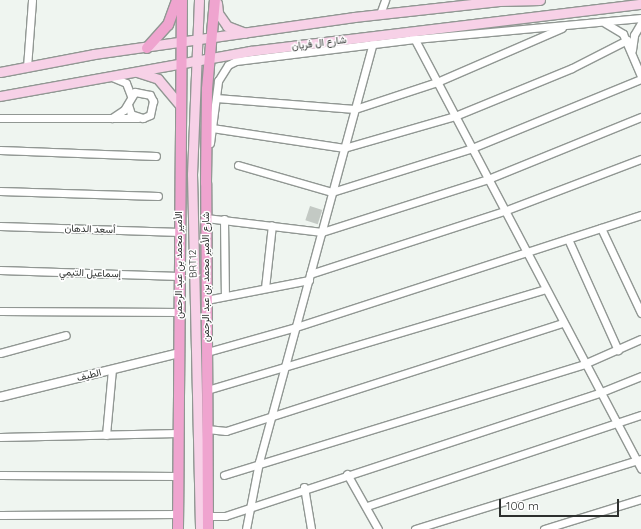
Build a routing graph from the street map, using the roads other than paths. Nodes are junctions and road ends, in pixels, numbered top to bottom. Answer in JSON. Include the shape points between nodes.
{"nodes":[{"id":1,"x":32,"y":0,"type":"edge"},
{"id":2,"x":176,"y":0,"type":"edge"},
{"id":3,"x":182,"y":0,"type":"edge"},
{"id":4,"x":199,"y":0,"type":"edge"},
{"id":5,"x":216,"y":0,"type":"edge"},
{"id":6,"x":385,"y":0,"type":"edge"},
{"id":7,"x":539,"y":0,"type":"edge"},
{"id":8,"x":641,"y":4,"type":"edge"},
{"id":9,"x":380,"y":14,"type":"junction"},
{"id":10,"x":641,"y":18,"type":"edge"},
{"id":11,"x":602,"y":22,"type":"junction"},
{"id":12,"x":641,"y":23,"type":"edge"},
{"id":13,"x":569,"y":25,"type":"junction"},
{"id":14,"x":248,"y":34,"type":"junction"},
{"id":15,"x":413,"y":36,"type":"junction"},
{"id":16,"x":212,"y":37,"type":"junction"},
{"id":17,"x":198,"y":39,"type":"junction"},
{"id":18,"x":627,"y":40,"type":"junction"},
{"id":19,"x":182,"y":41,"type":"junction"},
{"id":20,"x":373,"y":41,"type":"junction"},
{"id":21,"x":146,"y":48,"type":"junction"},
{"id":22,"x":278,"y":48,"type":"junction"},
{"id":23,"x":632,"y":50,"type":"junction"},
{"id":24,"x":266,"y":56,"type":"junction"},
{"id":25,"x":211,"y":59,"type":"junction"},
{"id":26,"x":197,"y":60,"type":"junction"},
{"id":27,"x":182,"y":62,"type":"junction"},
{"id":28,"x":27,"y":67,"type":"junction"},
{"id":29,"x":133,"y":71,"type":"junction"},
{"id":30,"x":0,"y":72,"type":"edge"},
{"id":31,"x":641,"y":76,"type":"edge"},
{"id":32,"x":100,"y":77,"type":"junction"},
{"id":33,"x":437,"y":82,"type":"junction"},
{"id":34,"x":0,"y":96,"type":"edge"},
{"id":35,"x":131,"y":96,"type":"junction"},
{"id":36,"x":216,"y":98,"type":"junction"},
{"id":37,"x":128,"y":105,"type":"junction"},
{"id":38,"x":181,"y":106,"type":"junction"},
{"id":39,"x":355,"y":109,"type":"junction"},
{"id":40,"x":455,"y":116,"type":"junction"},
{"id":41,"x":641,"y":117,"type":"edge"},
{"id":42,"x":0,"y":118,"type":"edge"},
{"id":43,"x":112,"y":118,"type":"junction"},
{"id":44,"x":138,"y":118,"type":"junction"},
{"id":45,"x":212,"y":128,"type":"junction"},
{"id":46,"x":344,"y":148,"type":"junction"},
{"id":47,"x":472,"y":148,"type":"junction"},
{"id":48,"x":0,"y":150,"type":"edge"},
{"id":49,"x":156,"y":156,"type":"dead end"},
{"id":50,"x":641,"y":159,"type":"edge"},
{"id":51,"x":238,"y":165,"type":"dead end"},
{"id":52,"x":488,"y":179,"type":"junction"},
{"id":53,"x":206,"y":183,"type":"junction"},
{"id":54,"x":0,"y":191,"type":"edge"},
{"id":55,"x":332,"y":192,"type":"junction"},
{"id":56,"x":158,"y":196,"type":"dead end"},
{"id":57,"x":504,"y":211,"type":"junction"},
{"id":58,"x":641,"y":215,"type":"edge"},
{"id":59,"x":206,"y":218,"type":"junction"},
{"id":60,"x":224,"y":219,"type":"junction"},
{"id":61,"x":272,"y":224,"type":"junction"},
{"id":62,"x":0,"y":226,"type":"edge"},
{"id":63,"x":601,"y":228,"type":"junction"},
{"id":64,"x":180,"y":232,"type":"junction"},
{"id":65,"x":322,"y":232,"type":"junction"},
{"id":66,"x":568,"y":239,"type":"junction"},
{"id":67,"x":526,"y":253,"type":"junction"},
{"id":68,"x":0,"y":270,"type":"edge"},
{"id":69,"x":179,"y":276,"type":"junction"},
{"id":70,"x":309,"y":277,"type":"junction"},
{"id":71,"x":266,"y":288,"type":"junction"},
{"id":72,"x":545,"y":289,"type":"junction"},
{"id":73,"x":225,"y":296,"type":"junction"},
{"id":74,"x":206,"y":300,"type":"junction"},
{"id":75,"x":0,"y":311,"type":"edge"},
{"id":76,"x":179,"y":312,"type":"junction"},
{"id":77,"x":641,"y":312,"type":"edge"},
{"id":78,"x":563,"y":323,"type":"junction"},
{"id":79,"x":296,"y":327,"type":"junction"},
{"id":80,"x":66,"y":335,"type":"dead end"},
{"id":81,"x":641,"y":339,"type":"edge"},
{"id":82,"x":618,"y":350,"type":"junction"},
{"id":83,"x":207,"y":352,"type":"junction"},
{"id":84,"x":0,"y":353,"type":"edge"},
{"id":85,"x":179,"y":353,"type":"junction"},
{"id":86,"x":584,"y":364,"type":"junction"},
{"id":87,"x":285,"y":367,"type":"junction"},
{"id":88,"x":112,"y":369,"type":"junction"},
{"id":89,"x":641,"y":376,"type":"edge"},
{"id":90,"x":207,"y":390,"type":"junction"},
{"id":91,"x":599,"y":393,"type":"junction"},
{"id":92,"x":0,"y":397,"type":"edge"},
{"id":93,"x":641,"y":415,"type":"edge"},
{"id":94,"x":272,"y":416,"type":"junction"},
{"id":95,"x":616,"y":425,"type":"junction"},
{"id":96,"x":207,"y":429,"type":"junction"},
{"id":97,"x":178,"y":433,"type":"junction"},
{"id":98,"x":106,"y":435,"type":"junction"},
{"id":99,"x":0,"y":437,"type":"edge"},
{"id":100,"x":638,"y":460,"type":"edge"},
{"id":101,"x":259,"y":462,"type":"junction"},
{"id":102,"x":641,"y":469,"type":"edge"},
{"id":103,"x":347,"y":474,"type":"junction"},
{"id":104,"x":0,"y":475,"type":"edge"},
{"id":105,"x":178,"y":476,"type":"junction"},
{"id":106,"x":224,"y":476,"type":"dead end"},
{"id":107,"x":304,"y":488,"type":"junction"},
{"id":108,"x":641,"y":499,"type":"edge"},
{"id":109,"x":252,"y":505,"type":"junction"},
{"id":110,"x":367,"y":506,"type":"junction"},
{"id":111,"x":177,"y":514,"type":"junction"},
{"id":112,"x":0,"y":515,"type":"edge"},
{"id":113,"x":208,"y":516,"type":"junction"},
{"id":114,"x":178,"y":529,"type":"edge"},
{"id":115,"x":200,"y":529,"type":"edge"},
{"id":116,"x":208,"y":529,"type":"edge"},
{"id":117,"x":246,"y":529,"type":"edge"},
{"id":118,"x":312,"y":529,"type":"edge"},
{"id":119,"x":378,"y":529,"type":"edge"},
{"id":120,"x":415,"y":529,"type":"edge"},
{"id":121,"x":544,"y":529,"type":"edge"}],
"edges":[{"from":1,"to":28,"type":"street"},
{"from":2,"to":21,"type":"main road","via":[[168,25]]},
{"from":3,"to":19,"type":"main road","name":"الأمير محمد بن عبد الرحمن"},
{"from":4,"to":17,"type":"main road","name":"BRT12"},
{"from":5,"to":14,"type":"main road","name":"شارع ال فريان","via":[[218,12],[227,26]]},
{"from":5,"to":16,"type":"main road","name":"شارع الأمير محمد بن عبد الرحمن"},
{"from":6,"to":9,"type":"street"},
{"from":7,"to":9,"type":"main road","name":"شارع ال فريان"},
{"from":8,"to":15,"type":"main road","name":"شارع ال فريان"},
{"from":9,"to":14,"type":"main road","name":"شارع ال فريان"},
{"from":10,"to":11,"type":"street"},
{"from":11,"to":13,"type":"street"},
{"from":11,"to":18,"type":"street","via":[[616,28]]},
{"from":12,"to":23,"type":"street","via":[[634,35]]},
{"from":13,"to":15,"type":"street"},
{"from":13,"to":33,"type":"street"},
{"from":14,"to":16,"type":"main road","name":"شارع ال فريان"},
{"from":15,"to":20,"type":"main road","name":"شارع ال فريان"},
{"from":15,"to":33,"type":"street"},
{"from":16,"to":17,"type":"main road","name":"شارع ال فريان"},
{"from":16,"to":25,"type":"main road","name":"شارع الأمير محمد بن عبد الرحمن"},
{"from":17,"to":19,"type":"main road","name":"شارع ال فريان"},
{"from":17,"to":26,"type":"main road","name":"BRT12"},
{"from":18,"to":23,"type":"street"},
{"from":18,"to":40,"type":"street","via":[[572,68]]},
{"from":19,"to":21,"type":"main road","name":"شارع ال فريان"},
{"from":19,"to":27,"type":"main road","name":"الأمير محمد بن عبد الرحمن"},
{"from":20,"to":22,"type":"main road","name":"شارع ال فريان"},
{"from":20,"to":24,"type":"street"},
{"from":20,"to":39,"type":"street"},
{"from":21,"to":28,"type":"main road","name":"شارع ال فريان"},
{"from":22,"to":24,"type":"main road"},
{"from":22,"to":25,"type":"main road","name":"شارع ال فريان"},
{"from":23,"to":31,"type":"street"},
{"from":24,"to":36,"type":"street","via":[[228,65],[218,80]]},
{"from":25,"to":26,"type":"main road","name":"شارع ال فريان"},
{"from":25,"to":53,"type":"main road","name":"شارع الأمير محمد بن عبد الرحمن"},
{"from":26,"to":27,"type":"main road","name":"شارع ال فريان"},
{"from":26,"to":115,"type":"main road","name":"BRT12","via":[[192,174]]},
{"from":27,"to":29,"type":"main road","name":"شارع ال فريان"},
{"from":27,"to":38,"type":"main road","name":"الأمير محمد بن عبد الرحمن"},
{"from":28,"to":30,"type":"main road","name":"شارع ال فريان"},
{"from":29,"to":32,"type":"main road","name":"شارع ال فريان"},
{"from":29,"to":38,"type":"main road","via":[[158,79]]},
{"from":31,"to":47,"type":"street"},
{"from":32,"to":34,"type":"main road","name":"شارع ال فريان"},
{"from":32,"to":35,"type":"street","via":[[121,80]]},
{"from":33,"to":39,"type":"street"},
{"from":33,"to":40,"type":"street"},
{"from":35,"to":37,"type":"street"},
{"from":35,"to":44,"type":"street","via":[[145,92],[154,101],[150,115]]},
{"from":36,"to":39,"type":"street"},
{"from":36,"to":45,"type":"street"},
{"from":37,"to":43,"type":"street"},
{"from":37,"to":44,"type":"street","via":[[130,114]]},
{"from":38,"to":64,"type":"main road","name":"الأمير محمد بن عبد الرحمن"},
{"from":39,"to":46,"type":"street"},
{"from":40,"to":46,"type":"street"},
{"from":40,"to":47,"type":"street"},
{"from":41,"to":52,"type":"street"},
{"from":42,"to":43,"type":"street"},
{"from":43,"to":44,"type":"street"},
{"from":45,"to":46,"type":"street"},
{"from":45,"to":53,"type":"street"},
{"from":46,"to":55,"type":"street"},
{"from":47,"to":52,"type":"street"},
{"from":47,"to":55,"type":"street"},
{"from":48,"to":49,"type":"street"},
{"from":50,"to":57,"type":"street"},
{"from":51,"to":55,"type":"street"},
{"from":52,"to":57,"type":"street"},
{"from":52,"to":65,"type":"street"},
{"from":53,"to":59,"type":"main road","name":"شارع الأمير محمد بن عبد الرحمن"},
{"from":54,"to":56,"type":"street"},
{"from":55,"to":65,"type":"street"},
{"from":57,"to":67,"type":"street"},
{"from":57,"to":70,"type":"street"},
{"from":58,"to":63,"type":"street"},
{"from":59,"to":60,"type":"street"},
{"from":59,"to":74,"type":"main road","name":"شارع الأمير محمد بن عبد الرحمن"},
{"from":60,"to":61,"type":"street"},
{"from":60,"to":73,"type":"street"},
{"from":61,"to":65,"type":"street"},
{"from":61,"to":71,"type":"street"},
{"from":62,"to":64,"type":"street","name":"أسعد الدهان"},
{"from":63,"to":66,"type":"street"},
{"from":63,"to":77,"type":"street"},
{"from":64,"to":69,"type":"main road","name":"الأمير محمد بن عبد الرحمن"},
{"from":65,"to":70,"type":"street"},
{"from":66,"to":67,"type":"street"},
{"from":66,"to":82,"type":"street"},
{"from":67,"to":72,"type":"street"},
{"from":67,"to":79,"type":"street"},
{"from":68,"to":69,"type":"street","name":"إسماعيل التيمي"},
{"from":69,"to":76,"type":"main road","name":"الأمير محمد بن عبد الرحمن"},
{"from":70,"to":71,"type":"street"},
{"from":70,"to":79,"type":"street"},
{"from":71,"to":73,"type":"street"},
{"from":72,"to":78,"type":"street"},
{"from":72,"to":87,"type":"street"},
{"from":73,"to":74,"type":"street"},
{"from":74,"to":83,"type":"main road","name":"شارع الأمير محمد بن عبد الرحمن"},
{"from":75,"to":76,"type":"street"},
{"from":76,"to":85,"type":"main road","name":"الأمير محمد بن عبد الرحمن"},
{"from":78,"to":86,"type":"street"},
{"from":78,"to":94,"type":"street"},
{"from":79,"to":83,"type":"street"},
{"from":79,"to":87,"type":"street"},
{"from":80,"to":84,"type":"street"},
{"from":81,"to":82,"type":"street"},
{"from":82,"to":86,"type":"street"},
{"from":83,"to":90,"type":"main road","name":"شارع الأمير محمد بن عبد الرحمن"},
{"from":85,"to":88,"type":"street","name":"الطيف"},
{"from":85,"to":97,"type":"main road","name":"الأمير محمد بن عبد الرحمن"},
{"from":86,"to":91,"type":"street"},
{"from":86,"to":101,"type":"street"},
{"from":87,"to":90,"type":"street"},
{"from":87,"to":94,"type":"street"},
{"from":88,"to":92,"type":"street","name":"الطيف"},
{"from":88,"to":98,"type":"street"},
{"from":89,"to":91,"type":"street"},
{"from":90,"to":96,"type":"main road","name":"شارع الأمير محمد بن عبد الرحمن"},
{"from":91,"to":95,"type":"street"},
{"from":91,"to":103,"type":"street"},
{"from":93,"to":95,"type":"street"},
{"from":94,"to":96,"type":"street","via":[[226,431]]},
{"from":94,"to":101,"type":"street"},
{"from":95,"to":100,"type":"street"},
{"from":95,"to":110,"type":"street"},
{"from":96,"to":113,"type":"main road","name":"شارع الأمير محمد بن عبد الرحمن"},
{"from":97,"to":98,"type":"street"},
{"from":97,"to":105,"type":"main road","name":"الأمير محمد بن عبد الرحمن"},
{"from":98,"to":99,"type":"street"},
{"from":100,"to":102,"type":"street"},
{"from":100,"to":120,"type":"street"},
{"from":101,"to":106,"type":"street"},
{"from":101,"to":109,"type":"street"},
{"from":103,"to":107,"type":"street"},
{"from":103,"to":110,"type":"street"},
{"from":104,"to":105,"type":"street"},
{"from":105,"to":111,"type":"main road","name":"الأمير محمد بن عبد الرحمن"},
{"from":107,"to":109,"type":"street"},
{"from":107,"to":118,"type":"street"},
{"from":108,"to":121,"type":"street"},
{"from":109,"to":113,"type":"street","via":[[225,516]]},
{"from":109,"to":117,"type":"street"},
{"from":110,"to":119,"type":"street"},
{"from":111,"to":112,"type":"street"},
{"from":111,"to":114,"type":"main road","name":"الأمير محمد بن عبد الرحمن"},
{"from":113,"to":116,"type":"main road"}]}
